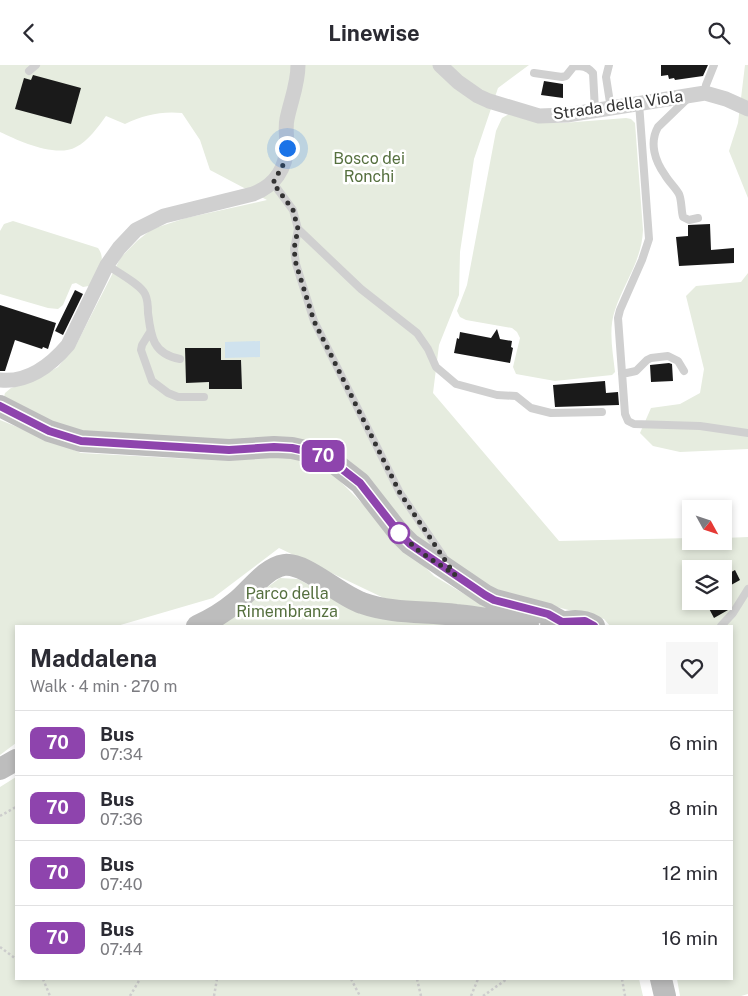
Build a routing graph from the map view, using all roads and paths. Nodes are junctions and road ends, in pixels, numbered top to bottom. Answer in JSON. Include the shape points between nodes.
{"nodes":[{"id":1,"x":298,"y":65,"type":"edge"},
{"id":2,"x":440,"y":65,"type":"edge"},
{"id":3,"x":609,"y":65,"type":"edge"},
{"id":4,"x":714,"y":65,"type":"edge"},
{"id":5,"x":534,"y":73,"type":"dead end"},
{"id":6,"x":698,"y":94,"type":"junction"},
{"id":7,"x":639,"y":103,"type":"junction"},
{"id":8,"x":610,"y":109,"type":"junction"},
{"id":9,"x":748,"y":109,"type":"edge"},
{"id":10,"x":595,"y":110,"type":"junction"},
{"id":11,"x":273,"y":183,"type":"junction"},
{"id":12,"x":698,"y":219,"type":"dead end"},
{"id":13,"x":298,"y":229,"type":"junction"},
{"id":14,"x":107,"y":265,"type":"junction"},
{"id":15,"x":150,"y":332,"type":"junction"},
{"id":16,"x":180,"y":359,"type":"dead end"},
{"id":17,"x":684,"y":371,"type":"dead end"},
{"id":18,"x":622,"y":374,"type":"junction"},
{"id":19,"x":0,"y":380,"type":"edge"},
{"id":20,"x":204,"y":397,"type":"dead end"},
{"id":21,"x":0,"y":407,"type":"edge"},
{"id":22,"x":602,"y":412,"type":"dead end"},
{"id":23,"x":748,"y":433,"type":"edge"},
{"id":24,"x":455,"y":575,"type":"junction"},
{"id":25,"x":748,"y":589,"type":"edge"},
{"id":26,"x":556,"y":624,"type":"edge"},
{"id":27,"x":199,"y":625,"type":"edge"},
{"id":28,"x":521,"y":625,"type":"edge"},
{"id":29,"x":592,"y":625,"type":"edge"},
{"id":30,"x":722,"y":625,"type":"edge"},
{"id":31,"x":15,"y":761,"type":"edge"},
{"id":32,"x":0,"y":769,"type":"edge"},
{"id":33,"x":15,"y":808,"type":"edge"},
{"id":34,"x":0,"y":816,"type":"edge"},
{"id":35,"x":0,"y":947,"type":"edge"},
{"id":36,"x":15,"y":958,"type":"edge"},
{"id":37,"x":43,"y":980,"type":"edge"},
{"id":38,"x":139,"y":980,"type":"edge"},
{"id":39,"x":217,"y":980,"type":"edge"},
{"id":40,"x":352,"y":980,"type":"edge"},
{"id":41,"x":417,"y":980,"type":"edge"},
{"id":42,"x":478,"y":980,"type":"edge"},
{"id":43,"x":506,"y":980,"type":"edge"},
{"id":44,"x":622,"y":980,"type":"edge"},
{"id":45,"x":660,"y":980,"type":"edge"},
{"id":46,"x":50,"y":996,"type":"edge"},
{"id":47,"x":130,"y":996,"type":"edge"},
{"id":48,"x":214,"y":996,"type":"edge"},
{"id":49,"x":360,"y":996,"type":"edge"},
{"id":50,"x":422,"y":996,"type":"edge"},
{"id":51,"x":471,"y":996,"type":"edge"},
{"id":52,"x":484,"y":996,"type":"edge"},
{"id":53,"x":625,"y":996,"type":"edge"},
{"id":54,"x":664,"y":996,"type":"edge"}],
"edges":[{"from":1,"to":11,"type":"street","via":[[297,82],[287,117],[285,157]]},
{"from":2,"to":10,"type":"street","name":"Strada della Viola","via":[[478,95],[523,111],[555,116]]},
{"from":3,"to":8,"type":"lane","via":[[606,77]]},
{"from":4,"to":6,"type":"lane","via":[[706,85]]},
{"from":5,"to":10,"type":"lane","via":[[562,77],[574,66],[590,68]]},
{"from":6,"to":7,"type":"street","name":"Strada della Viola"},
{"from":6,"to":9,"type":"street","name":"Strada della Viola","via":[[726,99]]},
{"from":6,"to":12,"type":"lane","via":[[658,127],[653,141],[659,165],[681,199],[683,217]]},
{"from":7,"to":8,"type":"street","name":"Strada della Viola"},
{"from":7,"to":18,"type":"lane","via":[[649,239],[618,318]]},
{"from":8,"to":10,"type":"street","name":"Strada della Viola"},
{"from":11,"to":13,"type":"lane","via":[[293,210]]},
{"from":11,"to":14,"type":"street","via":[[263,191],[148,223],[126,239]]},
{"from":13,"to":22,"type":"lane","via":[[361,289],[417,333],[436,367],[456,384],[497,395],[516,396],[531,409],[551,413]]},
{"from":13,"to":24,"type":"lane","via":[[294,249],[296,264],[314,321],[400,493]]},
{"from":14,"to":15,"type":"lane","via":[[144,293]]},
{"from":14,"to":19,"type":"street","via":[[68,345],[59,356],[30,376]]},
{"from":15,"to":16,"type":"lane","via":[[157,348]]},
{"from":15,"to":20,"type":"lane","via":[[141,350],[152,381],[178,397]]},
{"from":17,"to":18,"type":"lane","via":[[678,361],[668,356],[651,358],[636,371]]},
{"from":18,"to":23,"type":"lane","via":[[625,414],[634,424],[700,426]]},
{"from":21,"to":24,"type":"street","via":[[49,431],[81,441],[229,450],[274,447],[319,454],[360,483],[410,544]]},
{"from":24,"to":26,"type":"street","via":[[494,600],[548,614]]},
{"from":25,"to":30,"type":"lane"},
{"from":26,"to":29,"type":"street","via":[[585,621]]},
{"from":27,"to":28,"type":"street","via":[[218,616],[265,575],[284,565],[304,570],[346,596],[377,608]]},
{"from":31,"to":32,"type":"street"},
{"from":33,"to":34,"type":"path"},
{"from":35,"to":36,"type":"path"},
{"from":37,"to":46,"type":"path"},
{"from":38,"to":47,"type":"path"},
{"from":39,"to":48,"type":"path"},
{"from":40,"to":49,"type":"path"},
{"from":41,"to":50,"type":"path"},
{"from":42,"to":51,"type":"path"},
{"from":43,"to":52,"type":"path"},
{"from":44,"to":53,"type":"path"},
{"from":45,"to":54,"type":"street"}]}
